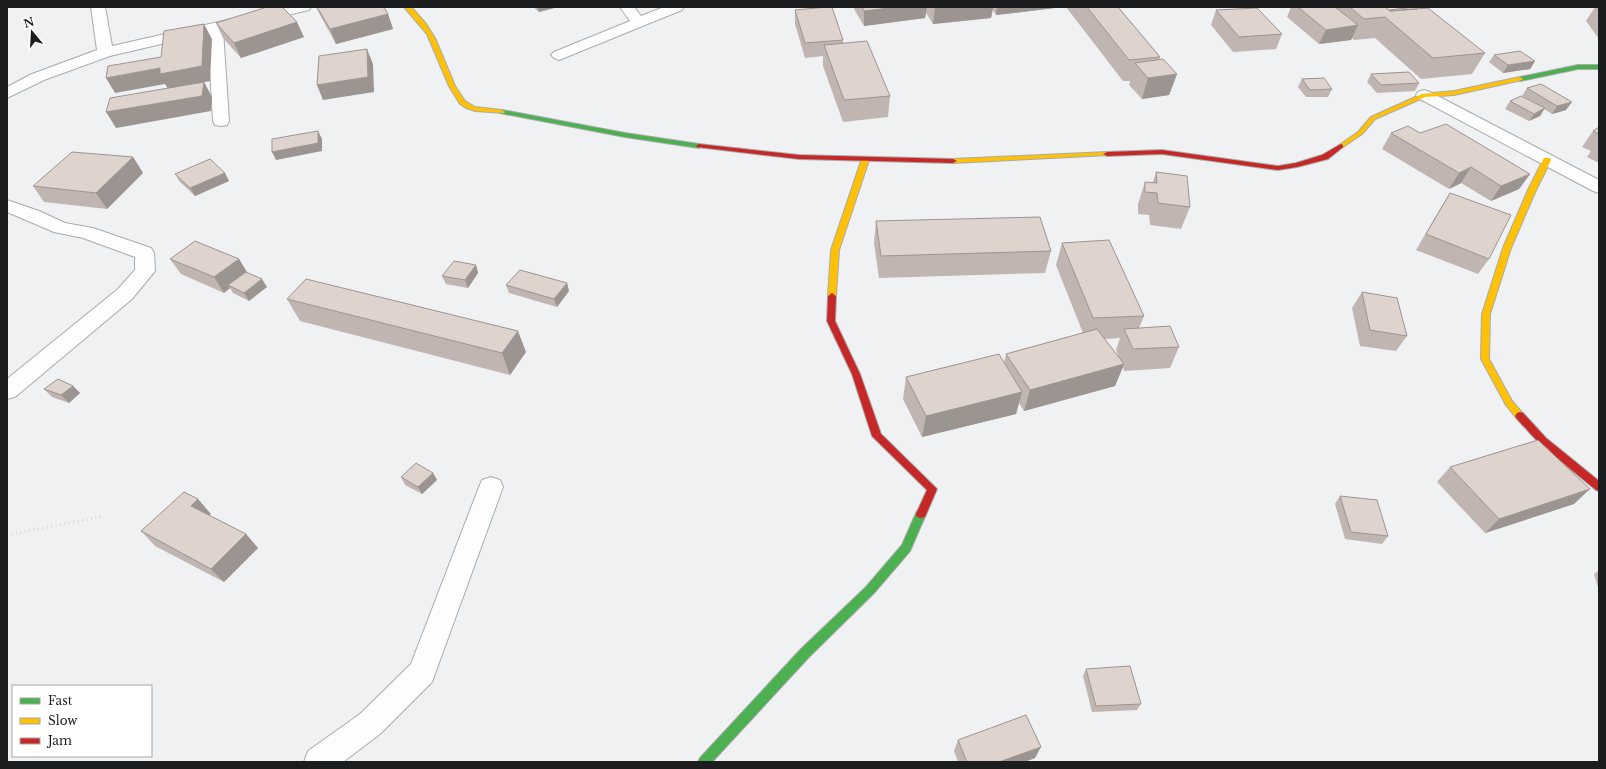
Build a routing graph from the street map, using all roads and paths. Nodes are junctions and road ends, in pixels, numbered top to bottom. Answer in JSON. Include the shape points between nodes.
{"nodes":[{"id":1,"x":98,"y":7,"type":"edge"},
{"id":2,"x":304,"y":7,"type":"edge"},
{"id":3,"x":407,"y":7,"type":"edge"},
{"id":4,"x":627,"y":7,"type":"edge"},
{"id":5,"x":677,"y":7,"type":"edge"},
{"id":6,"x":638,"y":22,"type":"junction"},
{"id":7,"x":215,"y":26,"type":"junction"},
{"id":8,"x":104,"y":52,"type":"junction"},
{"id":9,"x":559,"y":55,"type":"dead end"},
{"id":10,"x":1599,"y":67,"type":"edge"},
{"id":11,"x":7,"y":93,"type":"edge"},
{"id":12,"x":1424,"y":95,"type":"junction"},
{"id":13,"x":221,"y":121,"type":"dead end"},
{"id":14,"x":865,"y":160,"type":"junction"},
{"id":15,"x":1547,"y":160,"type":"junction"},
{"id":16,"x":1599,"y":187,"type":"edge"},
{"id":17,"x":7,"y":206,"type":"edge"},
{"id":18,"x":7,"y":391,"type":"edge"},
{"id":19,"x":491,"y":487,"type":"dead end"},
{"id":20,"x":1599,"y":487,"type":"edge"},
{"id":21,"x":104,"y":516,"type":"dead end"},
{"id":22,"x":7,"y":535,"type":"edge"},
{"id":23,"x":319,"y":762,"type":"edge"},
{"id":24,"x":704,"y":762,"type":"edge"}],
"edges":[{"from":1,"to":8,"type":"street"},
{"from":2,"to":7,"type":"street"},
{"from":3,"to":14,"type":"street","via":[[438,48],[459,101],[468,107],[558,121],[661,142],[799,157]]},
{"from":4,"to":6,"type":"street"},
{"from":5,"to":6,"type":"street"},
{"from":6,"to":9,"type":"street"},
{"from":7,"to":8,"type":"street"},
{"from":7,"to":13,"type":"street"},
{"from":8,"to":11,"type":"street","via":[[38,77]]},
{"from":10,"to":12,"type":"street","via":[[1578,67],[1454,92]]},
{"from":12,"to":14,"type":"street","via":[[1373,118],[1360,132],[1325,157],[1278,168],[1162,152],[953,161]]},
{"from":12,"to":15,"type":"street"},
{"from":14,"to":24,"type":"street","via":[[835,250],[831,321],[856,374],[877,436],[932,489],[906,548],[870,590],[805,653]]},
{"from":15,"to":16,"type":"street"},
{"from":15,"to":20,"type":"street","via":[[1507,248],[1486,314],[1485,359],[1509,403],[1543,441]]},
{"from":17,"to":18,"type":"street","via":[[61,228],[86,232],[144,253],[145,271],[125,294]]},
{"from":19,"to":23,"type":"street","via":[[422,673],[370,724]]},
{"from":21,"to":22,"type":"path"}]}
